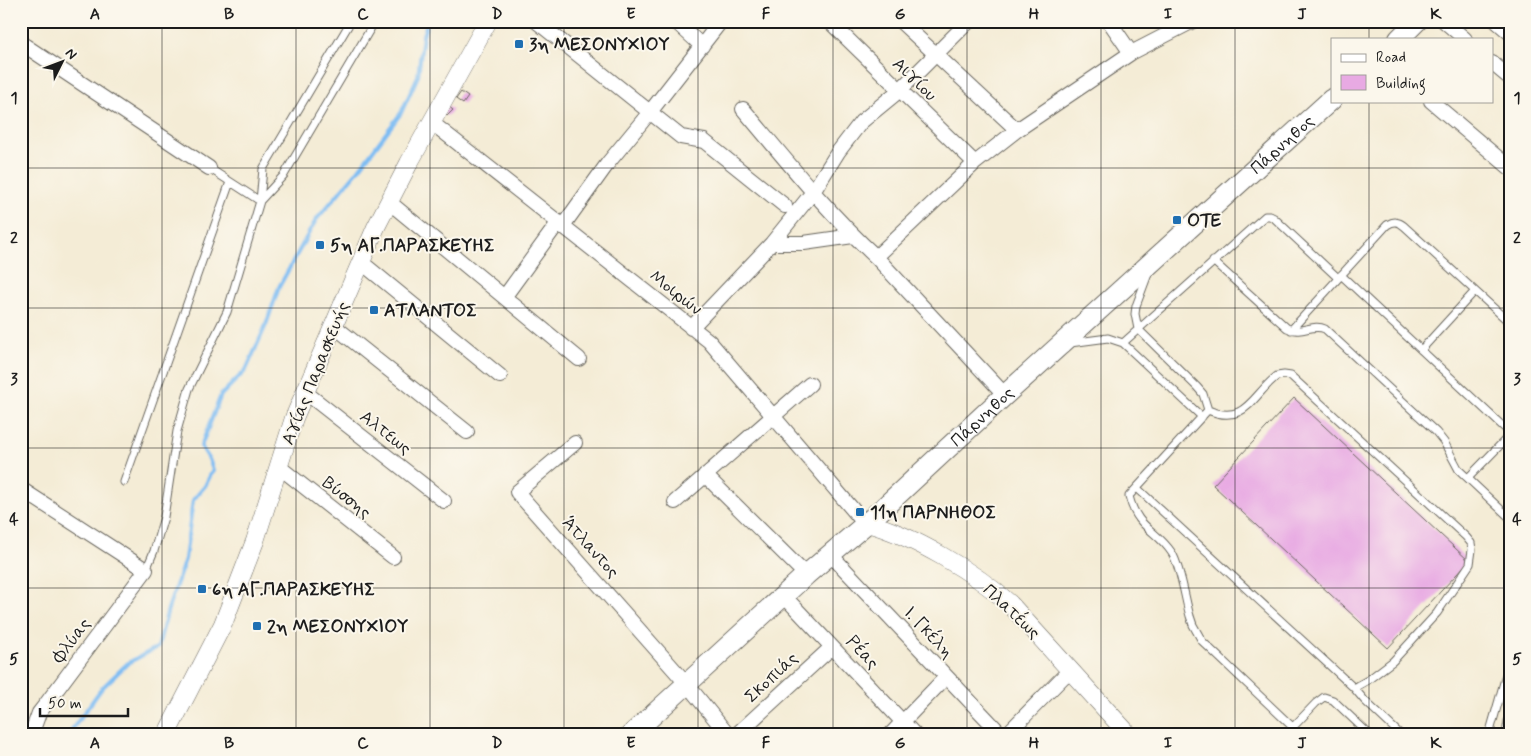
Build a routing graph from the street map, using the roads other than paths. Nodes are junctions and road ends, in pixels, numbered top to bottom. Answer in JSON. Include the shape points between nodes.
{"nodes":[{"id":1,"x":351,"y":21,"type":"edge"},
{"id":2,"x":375,"y":21,"type":"edge"},
{"id":3,"x":488,"y":21,"type":"edge"},
{"id":4,"x":536,"y":21,"type":"edge"},
{"id":5,"x":675,"y":21,"type":"edge"},
{"id":6,"x":721,"y":21,"type":"edge"},
{"id":7,"x":829,"y":21,"type":"edge"},
{"id":8,"x":900,"y":21,"type":"edge"},
{"id":9,"x":969,"y":21,"type":"edge"},
{"id":10,"x":1109,"y":21,"type":"edge"},
{"id":11,"x":1193,"y":21,"type":"edge"},
{"id":12,"x":1417,"y":21,"type":"edge"},
{"id":13,"x":1444,"y":21,"type":"edge"},
{"id":14,"x":1496,"y":21,"type":"edge"},
{"id":15,"x":1510,"y":33,"type":"edge"},
{"id":16,"x":1399,"y":38,"type":"edge"},
{"id":17,"x":1464,"y":38,"type":"edge"},
{"id":18,"x":21,"y":43,"type":"edge"},
{"id":19,"x":702,"y":46,"type":"junction"},
{"id":20,"x":1131,"y":52,"type":"junction"},
{"id":21,"x":935,"y":55,"type":"junction"},
{"id":22,"x":1494,"y":65,"type":"edge"},
{"id":23,"x":1510,"y":78,"type":"edge"},
{"id":24,"x":900,"y":90,"type":"junction"},
{"id":25,"x":1331,"y":101,"type":"edge"},
{"id":26,"x":1433,"y":102,"type":"edge"},
{"id":27,"x":743,"y":109,"type":"dead end"},
{"id":28,"x":650,"y":112,"type":"junction"},
{"id":29,"x":432,"y":122,"type":"junction"},
{"id":30,"x":1017,"y":130,"type":"junction"},
{"id":31,"x":975,"y":163,"type":"junction"},
{"id":32,"x":209,"y":168,"type":"joint"},
{"id":33,"x":1510,"y":168,"type":"edge"},
{"id":34,"x":230,"y":182,"type":"junction"},
{"id":35,"x":813,"y":192,"type":"junction"},
{"id":36,"x":260,"y":201,"type":"junction"},
{"id":37,"x":389,"y":202,"type":"junction"},
{"id":38,"x":785,"y":206,"type":"dead end"},
{"id":39,"x":560,"y":225,"type":"junction"},
{"id":40,"x":854,"y":236,"type":"junction"},
{"id":41,"x":772,"y":243,"type":"junction"},
{"id":42,"x":876,"y":257,"type":"junction"},
{"id":43,"x":1154,"y":260,"type":"junction"},
{"id":44,"x":361,"y":262,"type":"junction"},
{"id":45,"x":1213,"y":262,"type":"junction"},
{"id":46,"x":1340,"y":276,"type":"junction"},
{"id":47,"x":1475,"y":291,"type":"junction"},
{"id":48,"x":505,"y":296,"type":"junction"},
{"id":49,"x":1510,"y":323,"type":"edge"},
{"id":50,"x":334,"y":326,"type":"junction"},
{"id":51,"x":691,"y":328,"type":"junction"},
{"id":52,"x":1138,"y":329,"type":"junction"},
{"id":53,"x":1291,"y":330,"type":"junction"},
{"id":54,"x":1123,"y":343,"type":"junction"},
{"id":55,"x":1062,"y":345,"type":"junction"},
{"id":56,"x":1421,"y":350,"type":"junction"},
{"id":57,"x":578,"y":359,"type":"dead end"},
{"id":58,"x":500,"y":376,"type":"dead end"},
{"id":59,"x":810,"y":384,"type":"dead end"},
{"id":60,"x":305,"y":392,"type":"junction"},
{"id":61,"x":1004,"y":395,"type":"junction"},
{"id":62,"x":1208,"y":410,"type":"junction"},
{"id":63,"x":773,"y":416,"type":"junction"},
{"id":64,"x":1202,"y":417,"type":"junction"},
{"id":65,"x":467,"y":432,"type":"dead end"},
{"id":66,"x":1510,"y":434,"type":"edge"},
{"id":67,"x":575,"y":444,"type":"dead end"},
{"id":68,"x":278,"y":466,"type":"junction"},
{"id":69,"x":705,"y":475,"type":"junction"},
{"id":70,"x":1468,"y":478,"type":"junction"},
{"id":71,"x":124,"y":482,"type":"dead end"},
{"id":72,"x":1137,"y":488,"type":"junction"},
{"id":73,"x":21,"y":489,"type":"edge"},
{"id":74,"x":444,"y":501,"type":"dead end"},
{"id":75,"x":675,"y":502,"type":"dead end"},
{"id":76,"x":1510,"y":518,"type":"edge"},
{"id":77,"x":867,"y":524,"type":"junction"},
{"id":78,"x":830,"y":554,"type":"junction"},
{"id":79,"x":393,"y":557,"type":"dead end"},
{"id":80,"x":146,"y":570,"type":"junction"},
{"id":81,"x":806,"y":575,"type":"junction"},
{"id":82,"x":784,"y":596,"type":"junction"},
{"id":83,"x":832,"y":646,"type":"junction"},
{"id":84,"x":1510,"y":661,"type":"edge"},
{"id":85,"x":1070,"y":670,"type":"junction"},
{"id":86,"x":946,"y":677,"type":"junction"},
{"id":87,"x":686,"y":683,"type":"junction"},
{"id":88,"x":1354,"y":688,"type":"junction"},
{"id":89,"x":1508,"y":721,"type":"dead end"},
{"id":90,"x":902,"y":722,"type":"junction"},
{"id":91,"x":1293,"y":727,"type":"junction"},
{"id":92,"x":31,"y":735,"type":"edge"},
{"id":93,"x":166,"y":735,"type":"edge"},
{"id":94,"x":631,"y":735,"type":"edge"},
{"id":95,"x":728,"y":735,"type":"edge"},
{"id":96,"x":736,"y":735,"type":"edge"},
{"id":97,"x":890,"y":735,"type":"edge"},
{"id":98,"x":915,"y":735,"type":"edge"},
{"id":99,"x":1004,"y":735,"type":"edge"},
{"id":100,"x":1129,"y":735,"type":"edge"},
{"id":101,"x":1302,"y":735,"type":"edge"},
{"id":102,"x":1370,"y":735,"type":"edge"},
{"id":103,"x":1401,"y":735,"type":"edge"},
{"id":104,"x":1489,"y":735,"type":"edge"},
{"id":105,"x":1506,"y":735,"type":"edge"}],
"edges":[{"from":1,"to":36,"type":"lane","via":[[263,169]]},
{"from":2,"to":36,"type":"lane","via":[[284,175]]},
{"from":3,"to":29,"type":"street","name":"Αγίας Παρασκευής"},
{"from":4,"to":28,"type":"street"},
{"from":5,"to":19,"type":"street"},
{"from":6,"to":19,"type":"street"},
{"from":7,"to":24,"type":"street","name":"Αιγίου"},
{"from":8,"to":21,"type":"street","name":"Αιγίου"},
{"from":9,"to":21,"type":"street"},
{"from":10,"to":20,"type":"street"},
{"from":11,"to":20,"type":"street"},
{"from":12,"to":16,"type":"main road"},
{"from":13,"to":17,"type":"street"},
{"from":14,"to":15,"type":"street"},
{"from":18,"to":32,"type":"street"},
{"from":19,"to":28,"type":"street"},
{"from":20,"to":30,"type":"street"},
{"from":21,"to":24,"type":"street"},
{"from":21,"to":30,"type":"street","name":"Αιγίου"},
{"from":22,"to":23,"type":"street"},
{"from":24,"to":31,"type":"street","name":"Αιγίου"},
{"from":24,"to":35,"type":"street","via":[[861,122]]},
{"from":25,"to":43,"type":"main road","name":"Πάρνηθος"},
{"from":26,"to":33,"type":"street"},
{"from":27,"to":35,"type":"street"},
{"from":28,"to":38,"type":"street","via":[[681,137],[704,140]]},
{"from":28,"to":39,"type":"street"},
{"from":29,"to":37,"type":"street","name":"Αγίας Παρασκευής"},
{"from":29,"to":39,"type":"street","name":"Μοιρών"},
{"from":30,"to":31,"type":"street"},
{"from":31,"to":42,"type":"street"},
{"from":32,"to":34,"type":"lane"},
{"from":34,"to":36,"type":"lane"},
{"from":34,"to":71,"type":"lane"},
{"from":35,"to":40,"type":"street"},
{"from":35,"to":41,"type":"street"},
{"from":36,"to":80,"type":"lane","via":[[227,312],[189,389],[177,431],[164,518]]},
{"from":37,"to":44,"type":"street","name":"Αγίας Παρασκευής"},
{"from":37,"to":48,"type":"street"},
{"from":39,"to":48,"type":"street"},
{"from":39,"to":51,"type":"street","name":"Μοιρών"},
{"from":40,"to":41,"type":"street"},
{"from":40,"to":42,"type":"street"},
{"from":41,"to":51,"type":"street"},
{"from":42,"to":61,"type":"street"},
{"from":43,"to":52,"type":"lane","via":[[1136,306]]},
{"from":43,"to":55,"type":"main road","name":"Πάρνηθος"},
{"from":44,"to":50,"type":"street","name":"Αγίας Παρασκευής"},
{"from":44,"to":58,"type":"street"},
{"from":45,"to":46,"type":"lane","via":[[1261,218],[1270,216]]},
{"from":45,"to":52,"type":"lane"},
{"from":45,"to":53,"type":"lane"},
{"from":46,"to":47,"type":"lane","via":[[1388,225],[1399,222]]},
{"from":46,"to":53,"type":"lane"},
{"from":46,"to":56,"type":"lane"},
{"from":47,"to":49,"type":"lane"},
{"from":47,"to":56,"type":"lane"},
{"from":48,"to":57,"type":"street"},
{"from":50,"to":60,"type":"street","name":"Αγίας Παρασκευής"},
{"from":50,"to":65,"type":"street"},
{"from":51,"to":63,"type":"street","name":"Μοιρών","via":[[709,341]]},
{"from":52,"to":54,"type":"lane"},
{"from":52,"to":62,"type":"lane","via":[[1197,387]]},
{"from":53,"to":70,"type":"lane","via":[[1325,329],[1436,432],[1455,465]]},
{"from":54,"to":55,"type":"lane","via":[[1099,338]]},
{"from":54,"to":64,"type":"lane"},
{"from":55,"to":61,"type":"main road","name":"Πάρνηθος"},
{"from":56,"to":66,"type":"lane"},
{"from":59,"to":63,"type":"street"},
{"from":60,"to":68,"type":"street","name":"Αγίας Παρασκευής"},
{"from":60,"to":74,"type":"street","name":"Αλτεως"},
{"from":61,"to":77,"type":"main road","name":"Πάρνηθος"},
{"from":62,"to":64,"type":"lane"},
{"from":62,"to":88,"type":"lane","via":[[1225,416],[1241,412],[1277,376],[1291,376],[1471,543],[1470,564],[1434,617],[1393,661]]},
{"from":63,"to":69,"type":"street"},
{"from":63,"to":77,"type":"street","name":"Μοιρών"},
{"from":64,"to":72,"type":"lane"},
{"from":66,"to":70,"type":"lane"},
{"from":67,"to":87,"type":"street","name":"Άτλαντος","via":[[517,492]]},
{"from":68,"to":79,"type":"street","name":"Βύσσης"},
{"from":68,"to":93,"type":"street","name":"Αγίας Παρασκευής","via":[[255,542],[223,624]]},
{"from":69,"to":75,"type":"street"},
{"from":69,"to":81,"type":"street"},
{"from":70,"to":76,"type":"lane"},
{"from":72,"to":88,"type":"lane"},
{"from":72,"to":91,"type":"lane","via":[[1129,496],[1134,513],[1173,555],[1197,634]]},
{"from":73,"to":80,"type":"street"},
{"from":77,"to":78,"type":"main road","name":"Πάρνηθος"},
{"from":77,"to":85,"type":"street","name":"Πλατέως","via":[[900,534],[988,586],[1010,604]]},
{"from":78,"to":81,"type":"main road","name":"Πάρνηθος"},
{"from":78,"to":86,"type":"street","name":"Ι. Γκέλη"},
{"from":80,"to":92,"type":"street","name":"Φλύας","via":[[39,714]]},
{"from":81,"to":82,"type":"main road","name":"Πάρνηθος"},
{"from":82,"to":83,"type":"street","name":"Ρέας"},
{"from":82,"to":87,"type":"main road","name":"Πάρνηθος"},
{"from":83,"to":90,"type":"street","name":"Ρέας"},
{"from":83,"to":96,"type":"street","name":"Σκοπιάς"},
{"from":84,"to":104,"type":"lane"},
{"from":85,"to":99,"type":"street"},
{"from":85,"to":100,"type":"street","name":"Πλατέως"},
{"from":86,"to":90,"type":"street"},
{"from":86,"to":99,"type":"street","name":"Ι. Γκέλη"},
{"from":87,"to":94,"type":"main road","name":"Πάρνηθος"},
{"from":87,"to":95,"type":"street"},
{"from":88,"to":103,"type":"lane"},
{"from":89,"to":105,"type":"lane"},
{"from":90,"to":97,"type":"street"},
{"from":90,"to":98,"type":"street","name":"Ρέας"},
{"from":91,"to":101,"type":"lane"},
{"from":91,"to":102,"type":"lane","via":[[1324,697]]}]}
